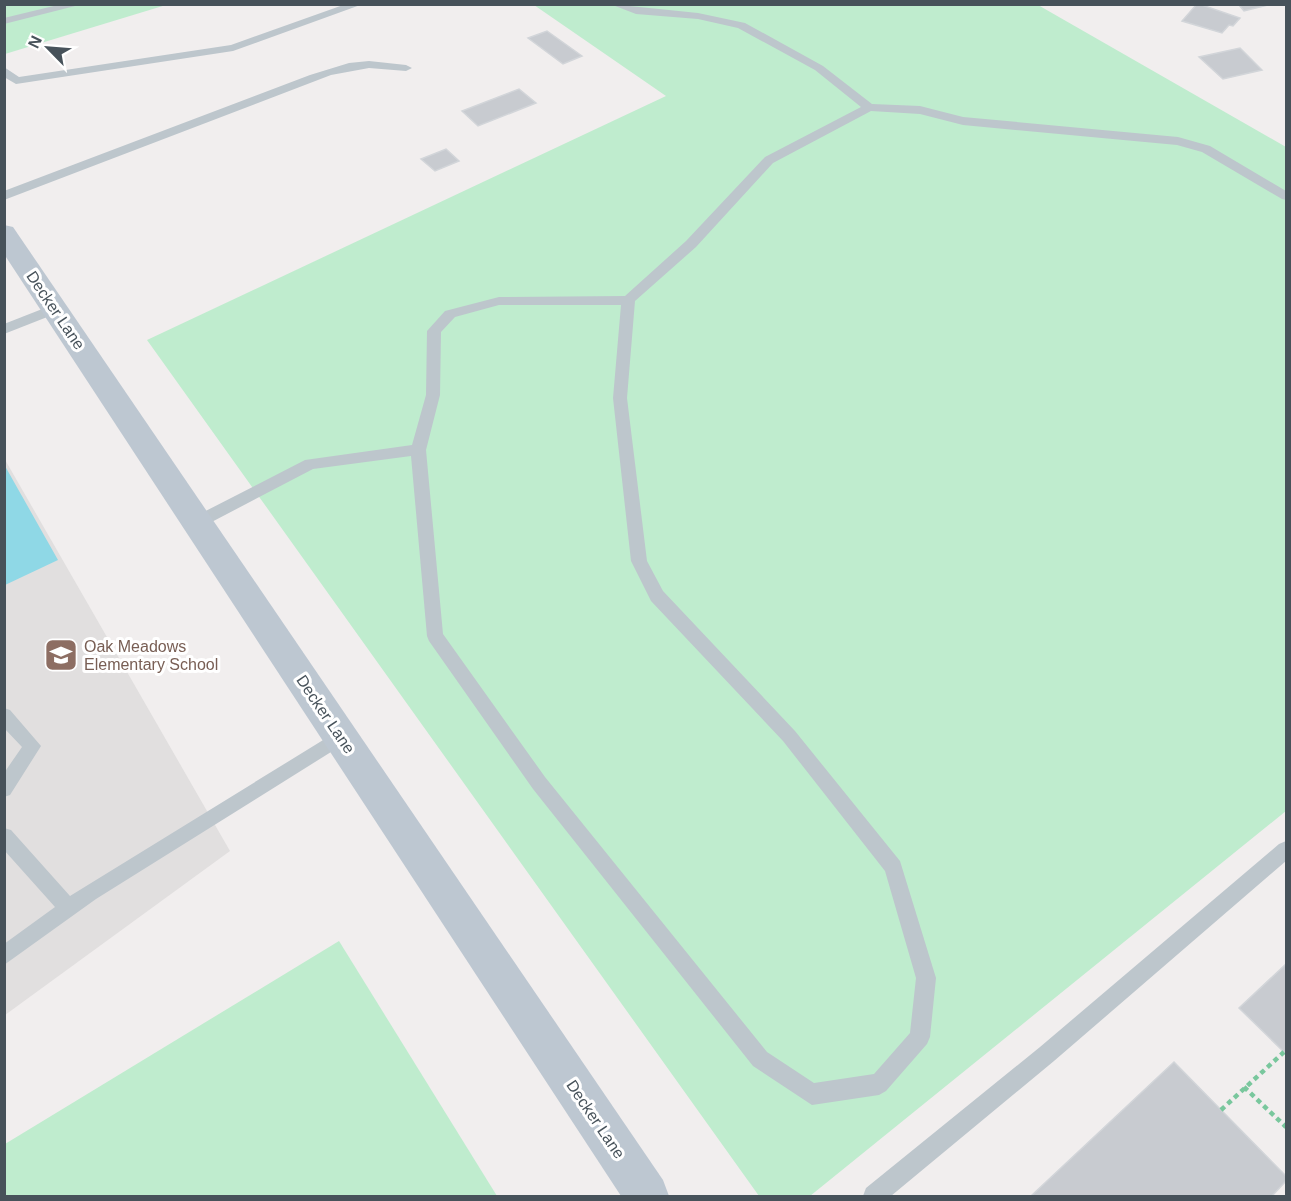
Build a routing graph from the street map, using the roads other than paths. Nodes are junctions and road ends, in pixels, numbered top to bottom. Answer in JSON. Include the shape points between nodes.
{"nodes":[{"id":1,"x":78,"y":4,"type":"edge"},
{"id":2,"x":358,"y":4,"type":"edge"},
{"id":3,"x":615,"y":4,"type":"edge"},
{"id":4,"x":4,"y":21,"type":"edge"},
{"id":5,"x":406,"y":68,"type":"dead end"},
{"id":6,"x":4,"y":70,"type":"edge"},
{"id":7,"x":869,"y":107,"type":"junction"},
{"id":8,"x":4,"y":196,"type":"edge"},
{"id":9,"x":1287,"y":196,"type":"edge"},
{"id":10,"x":4,"y":233,"type":"edge"},
{"id":11,"x":628,"y":300,"type":"junction"},
{"id":12,"x":55,"y":309,"type":"junction"},
{"id":13,"x":4,"y":329,"type":"edge"},
{"id":14,"x":418,"y":450,"type":"junction"},
{"id":15,"x":198,"y":522,"type":"junction"},
{"id":16,"x":4,"y":715,"type":"edge"},
{"id":17,"x":341,"y":737,"type":"junction"},
{"id":18,"x":4,"y":789,"type":"edge"},
{"id":19,"x":4,"y":836,"type":"edge"},
{"id":20,"x":1287,"y":850,"type":"edge"},
{"id":21,"x":68,"y":908,"type":"junction"},
{"id":22,"x":4,"y":956,"type":"edge"},
{"id":23,"x":647,"y":1197,"type":"edge"},
{"id":24,"x":874,"y":1197,"type":"edge"}],
"edges":[{"from":1,"to":4,"type":"lane"},
{"from":2,"to":6,"type":"lane","via":[[233,48],[16,81]]},
{"from":3,"to":7,"type":"lane","via":[[636,11],[698,16],[741,26],[819,68]]},
{"from":5,"to":8,"type":"lane","via":[[376,63],[350,65]]},
{"from":7,"to":9,"type":"lane","via":[[920,110],[963,121],[1178,141],[1206,148]]},
{"from":7,"to":11,"type":"lane","via":[[769,160],[691,244]]},
{"from":10,"to":12,"type":"main road","name":"Decker Lane"},
{"from":11,"to":14,"type":"lane","via":[[499,301],[450,314],[434,331],[433,395]]},
{"from":11,"to":14,"type":"lane","via":[[620,398],[639,561],[657,596],[789,736],[893,867],[926,978],[920,1037],[879,1084],[812,1094],[760,1059],[539,783],[435,636]]},
{"from":12,"to":13,"type":"lane"},
{"from":12,"to":15,"type":"main road","name":"Decker Lane"},
{"from":14,"to":15,"type":"lane","via":[[310,464]]},
{"from":15,"to":17,"type":"main road","name":"Decker Lane"},
{"from":16,"to":18,"type":"lane","via":[[32,746]]},
{"from":17,"to":21,"type":"lane"},
{"from":17,"to":23,"type":"main road","name":"Decker Lane"},
{"from":19,"to":21,"type":"lane"},
{"from":20,"to":24,"type":"lane"},
{"from":21,"to":22,"type":"lane"}]}
